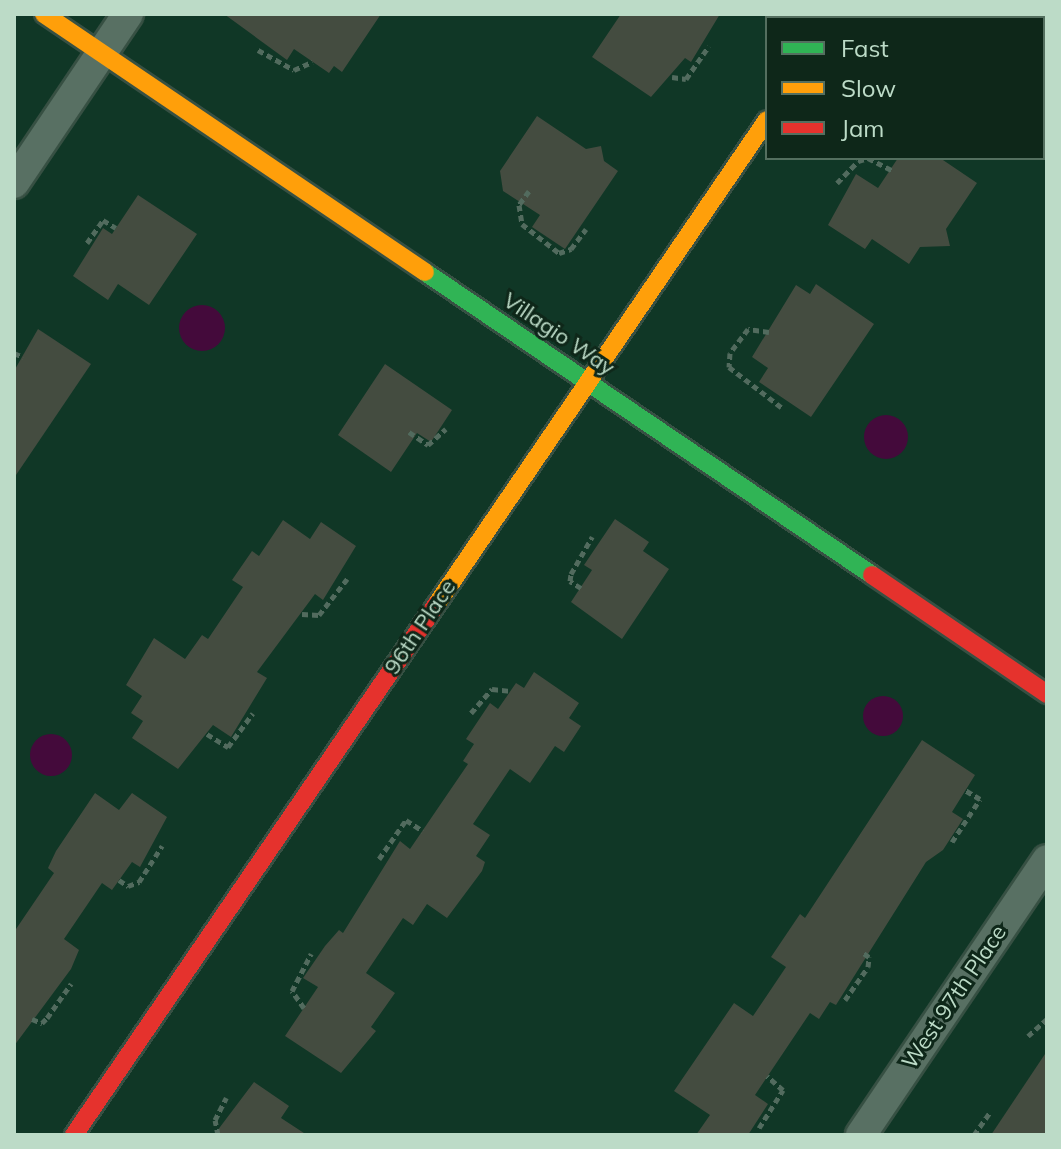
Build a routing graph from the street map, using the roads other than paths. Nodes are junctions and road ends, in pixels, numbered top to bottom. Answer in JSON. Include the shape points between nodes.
{"nodes":[{"id":1,"x":44,"y":14,"type":"edge"},
{"id":2,"x":128,"y":14,"type":"edge"},
{"id":3,"x":102,"y":53,"type":"junction"},
{"id":4,"x":765,"y":123,"type":"edge"},
{"id":5,"x":14,"y":183,"type":"edge"},
{"id":6,"x":588,"y":381,"type":"junction"},
{"id":7,"x":1047,"y":694,"type":"edge"},
{"id":8,"x":1047,"y":860,"type":"edge"},
{"id":9,"x":74,"y":1135,"type":"edge"},
{"id":10,"x":861,"y":1135,"type":"edge"}],
"edges":[{"from":1,"to":3,"type":"street","name":"Villagio Way"},
{"from":2,"to":3,"type":"street"},
{"from":3,"to":5,"type":"street"},
{"from":3,"to":6,"type":"street","name":"Villagio Way"},
{"from":4,"to":6,"type":"street","name":"96th Place"},
{"from":6,"to":7,"type":"street","name":"Villagio Way"},
{"from":6,"to":9,"type":"street","name":"96th Place"},
{"from":8,"to":10,"type":"street","name":"West 97th Place"}]}
